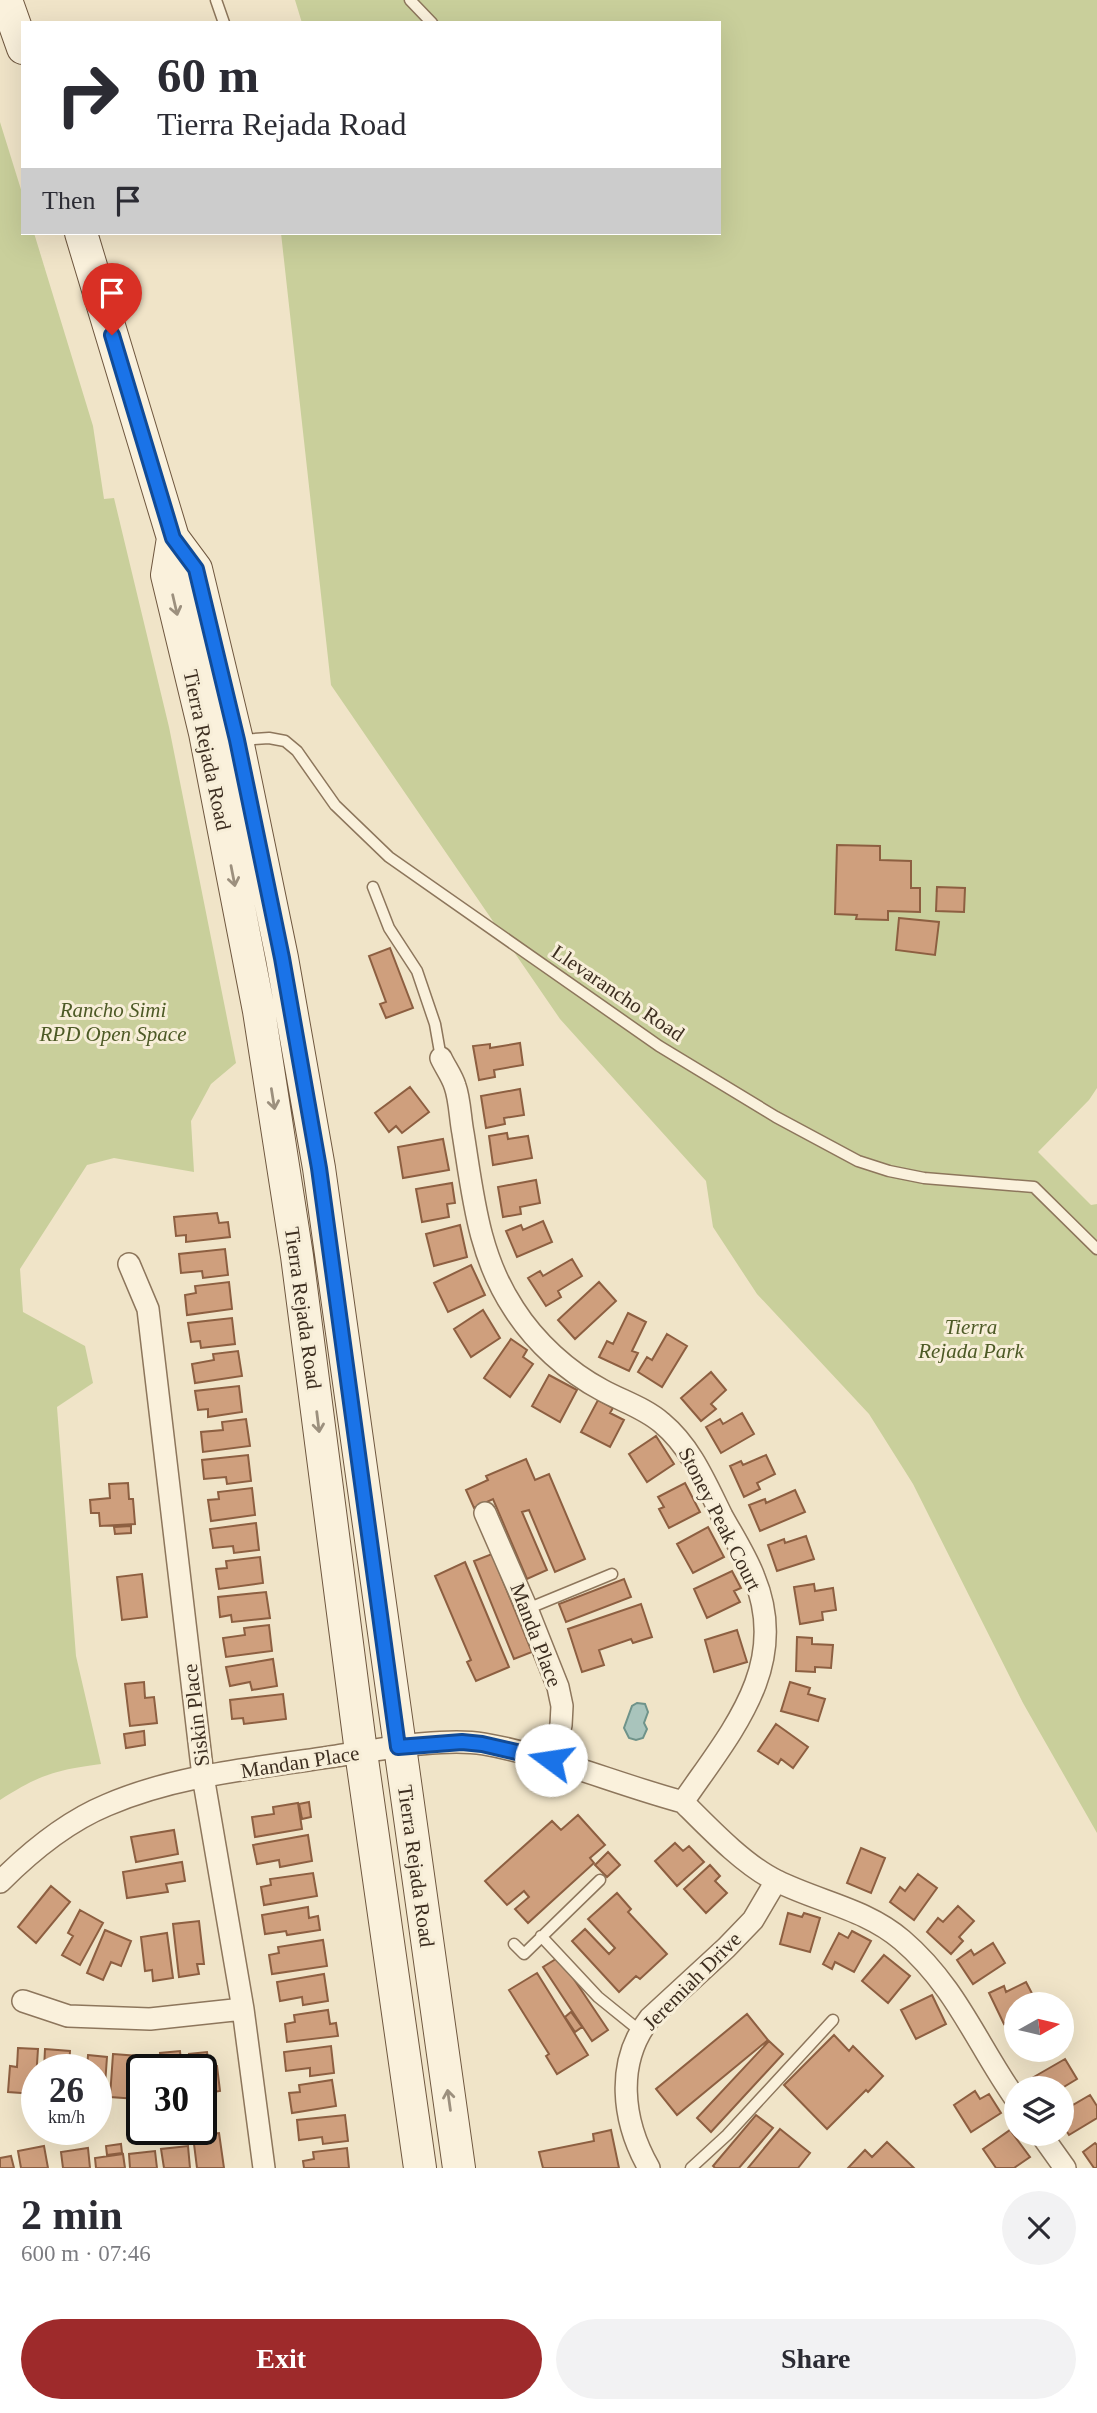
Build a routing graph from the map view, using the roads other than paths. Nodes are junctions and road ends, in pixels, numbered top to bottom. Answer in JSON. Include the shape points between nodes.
{"nodes":[{"id":1,"x":6,"y":0,"type":"edge"},
{"id":2,"x":216,"y":0,"type":"edge"},
{"id":3,"x":410,"y":0,"type":"edge"},
{"id":4,"x":222,"y":21,"type":"edge"},
{"id":5,"x":430,"y":21,"type":"edge"},
{"id":6,"x":21,"y":42,"type":"edge"},
{"id":7,"x":82,"y":235,"type":"edge"},
{"id":8,"x":173,"y":538,"type":"junction"},
{"id":9,"x":237,"y":740,"type":"junction"},
{"id":10,"x":373,"y":887,"type":"dead end"},
{"id":11,"x":441,"y":1058,"type":"joint"},
{"id":12,"x":1097,"y":1249,"type":"edge"},
{"id":13,"x":129,"y":1264,"type":"dead end"},
{"id":14,"x":485,"y":1513,"type":"dead end"},
{"id":15,"x":612,"y":1574,"type":"dead end"},
{"id":16,"x":527,"y":1609,"type":"junction"},
{"id":17,"x":398,"y":1747,"type":"junction"},
{"id":18,"x":361,"y":1752,"type":"junction"},
{"id":19,"x":551,"y":1760,"type":"junction"},
{"id":20,"x":203,"y":1776,"type":"junction"},
{"id":21,"x":683,"y":1802,"type":"junction"},
{"id":22,"x":600,"y":1880,"type":"dead end"},
{"id":23,"x":776,"y":1881,"type":"junction"},
{"id":24,"x":0,"y":1882,"type":"edge"},
{"id":25,"x":541,"y":1936,"type":"junction"},
{"id":26,"x":514,"y":1944,"type":"dead end"},
{"id":27,"x":23,"y":2001,"type":"dead end"},
{"id":28,"x":243,"y":2009,"type":"junction"},
{"id":29,"x":833,"y":2020,"type":"dead end"},
{"id":30,"x":640,"y":2031,"type":"junction"},
{"id":31,"x":1004,"y":2084,"type":"edge"},
{"id":32,"x":1049,"y":2146,"type":"edge"},
{"id":33,"x":264,"y":2168,"type":"edge"},
{"id":34,"x":420,"y":2168,"type":"edge"},
{"id":35,"x":459,"y":2168,"type":"edge"},
{"id":36,"x":649,"y":2168,"type":"edge"},
{"id":37,"x":691,"y":2168,"type":"edge"},
{"id":38,"x":1065,"y":2168,"type":"edge"}],
"edges":[{"from":1,"to":6,"type":"main road"},
{"from":2,"to":4,"type":"lane"},
{"from":3,"to":5,"type":"lane"},
{"from":7,"to":8,"type":"main road","name":"Tierra Rejada Road"},
{"from":8,"to":9,"type":"main road","name":"Tierra Rejada Road","via":[[196,569]]},
{"from":8,"to":18,"type":"main road","name":"Tierra Rejada Road","one_way":true,"via":[[167,575],[205,733],[260,1011],[297,1256]]},
{"from":9,"to":12,"type":"lane","name":"Llevarancho Road","via":[[285,741],[335,805],[389,857],[659,1046],[776,1117],[858,1161],[889,1171],[1034,1187]]},
{"from":9,"to":17,"type":"main road","name":"Tierra Rejada Road","via":[[319,1168]]},
{"from":10,"to":11,"type":"lane","via":[[388,928],[417,971]]},
{"from":11,"to":21,"type":"street","name":"Stoney Peak Court","via":[[455,1086],[480,1237],[514,1309],[568,1368],[662,1423],[682,1444],[755,1578],[765,1639],[757,1686]]},
{"from":13,"to":20,"type":"street","name":"Siskin Place","via":[[148,1309]]},
{"from":14,"to":16,"type":"street","name":"Manda Place"},
{"from":15,"to":16,"type":"lane"},
{"from":16,"to":19,"type":"street","name":"Manda Place","via":[[562,1706]]},
{"from":17,"to":18,"type":"street","name":"Mandan Place"},
{"from":17,"to":19,"type":"street","name":"Mandan Place","via":[[462,1742]]},
{"from":35,"to":17,"type":"main road","name":"Tierra Rejada Road","one_way":true},
{"from":18,"to":20,"type":"street","name":"Mandan Place"},
{"from":18,"to":34,"type":"main road","name":"Tierra Rejada Road"},
{"from":19,"to":21,"type":"street","name":"Mandan Place"},
{"from":20,"to":24,"type":"street","name":"Mandan Place","via":[[106,1805],[64,1828]]},
{"from":20,"to":28,"type":"street","name":"Siskin Place"},
{"from":21,"to":23,"type":"street"},
{"from":22,"to":25,"type":"lane"},
{"from":23,"to":30,"type":"street","name":"Jeremiah Drive","via":[[754,1920]]},
{"from":23,"to":31,"type":"street","via":[[873,1920],[902,1940],[954,1997]]},
{"from":25,"to":26,"type":"lane","via":[[524,1954]]},
{"from":25,"to":30,"type":"lane","via":[[598,1997]]},
{"from":27,"to":28,"type":"street","via":[[68,2016],[150,2019]]},
{"from":28,"to":33,"type":"street","name":"Siskin Place"},
{"from":29,"to":37,"type":"lane"},
{"from":30,"to":36,"type":"street","name":"Jeremiah Drive","via":[[630,2057],[627,2114]]},
{"from":32,"to":38,"type":"street"}]}
